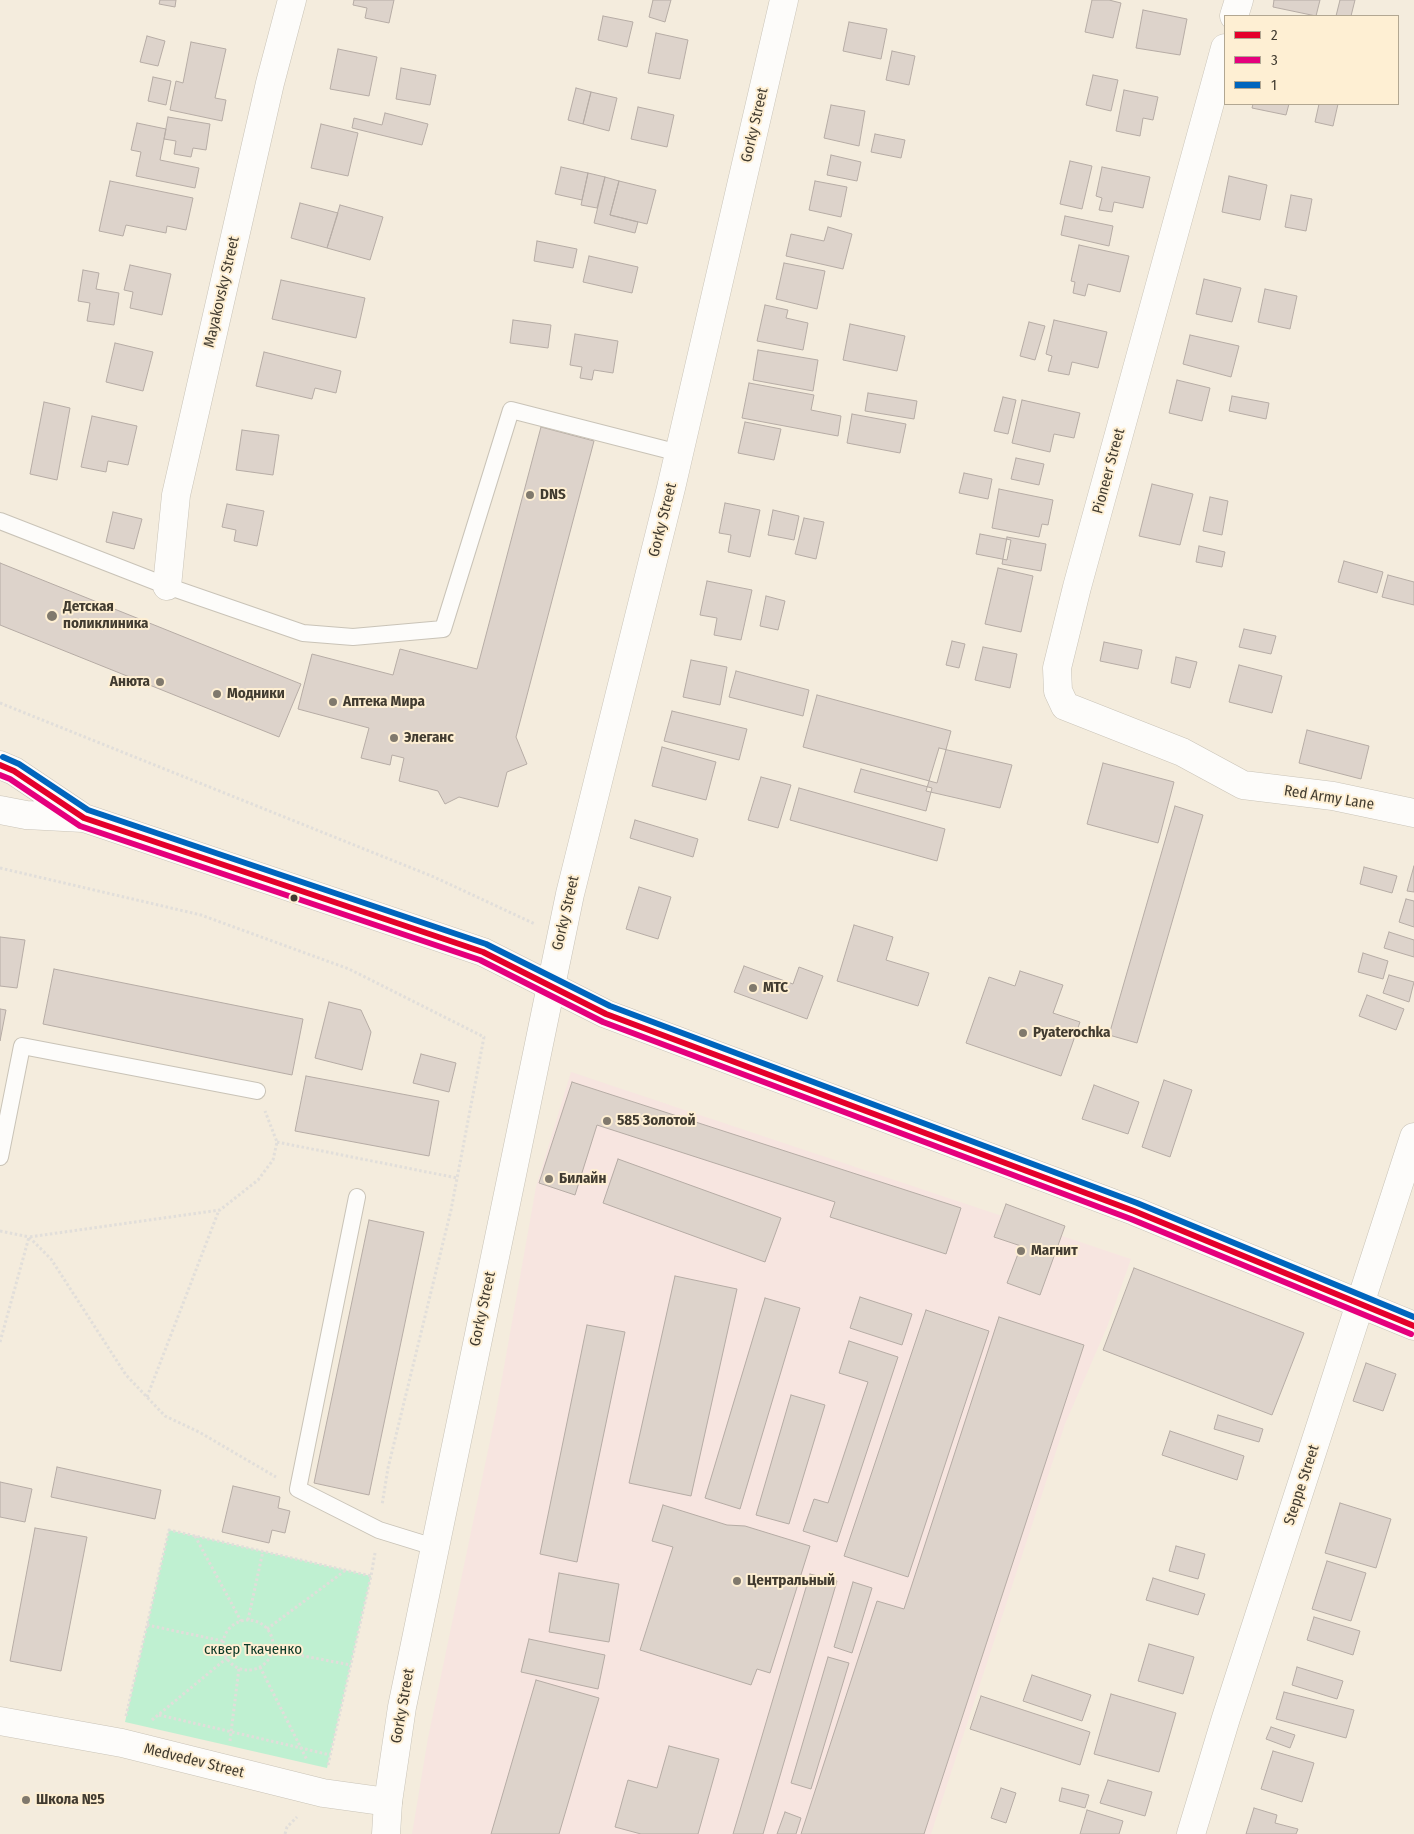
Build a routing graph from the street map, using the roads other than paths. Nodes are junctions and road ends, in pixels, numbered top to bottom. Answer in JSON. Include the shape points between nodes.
{"nodes":[{"id":1,"x":292,"y":0,"type":"edge"},
{"id":2,"x":784,"y":0,"type":"edge"},
{"id":3,"x":1238,"y":0,"type":"edge"},
{"id":4,"x":1234,"y":15,"type":"edge"},
{"id":5,"x":1224,"y":52,"type":"edge"},
{"id":6,"x":679,"y":453,"type":"junction"},
{"id":7,"x":0,"y":521,"type":"edge"},
{"id":8,"x":167,"y":586,"type":"junction"},
{"id":9,"x":0,"y":765,"type":"edge"},
{"id":10,"x":1243,"y":785,"type":"joint"},
{"id":11,"x":0,"y":810,"type":"edge"},
{"id":12,"x":1414,"y":814,"type":"edge"},
{"id":13,"x":84,"y":818,"type":"junction"},
{"id":14,"x":551,"y":985,"type":"junction"},
{"id":15,"x":257,"y":1092,"type":"road end"},
{"id":16,"x":1414,"y":1137,"type":"edge"},
{"id":17,"x":0,"y":1157,"type":"edge"},
{"id":18,"x":357,"y":1197,"type":"dead end"},
{"id":19,"x":1360,"y":1305,"type":"junction"},
{"id":20,"x":1414,"y":1326,"type":"edge"},
{"id":21,"x":434,"y":1547,"type":"junction"},
{"id":22,"x":0,"y":1721,"type":"edge"},
{"id":23,"x":388,"y":1802,"type":"junction"},
{"id":24,"x":386,"y":1834,"type":"edge"},
{"id":25,"x":1191,"y":1834,"type":"edge"}],
"edges":[{"from":1,"to":8,"type":"street","name":"Mayakovsky Street","via":[[176,495]]},
{"from":2,"to":6,"type":"street","name":"Gorky Street"},
{"from":3,"to":4,"type":"street"},
{"from":5,"to":10,"type":"street","name":"Pioneer Street","via":[[1057,668],[1058,691],[1065,706],[1182,752]]},
{"from":6,"to":8,"type":"lane","via":[[511,410],[443,629],[353,638],[302,633]]},
{"from":6,"to":14,"type":"street","name":"Gorky Street"},
{"from":7,"to":8,"type":"lane"},
{"from":9,"to":13,"type":"street"},
{"from":10,"to":12,"type":"street","name":"Red Army Lane","via":[[1333,796]]},
{"from":11,"to":13,"type":"street","via":[[26,815]]},
{"from":13,"to":14,"type":"street","via":[[484,952]]},
{"from":14,"to":19,"type":"street","via":[[606,1014],[1134,1211]]},
{"from":14,"to":21,"type":"street","name":"Gorky Street"},
{"from":15,"to":17,"type":"lane","via":[[22,1046]]},
{"from":16,"to":19,"type":"street","name":"Steppe Street"},
{"from":18,"to":21,"type":"lane","via":[[298,1489],[379,1530]]},
{"from":19,"to":20,"type":"street"},
{"from":19,"to":25,"type":"street","name":"Steppe Street"},
{"from":21,"to":23,"type":"street","name":"Gorky Street","via":[[402,1707]]},
{"from":22,"to":23,"type":"street","name":"Medvedev Street","via":[[123,1733],[228,1769],[325,1780]]},
{"from":23,"to":24,"type":"street","name":"Gorky Street"}]}
